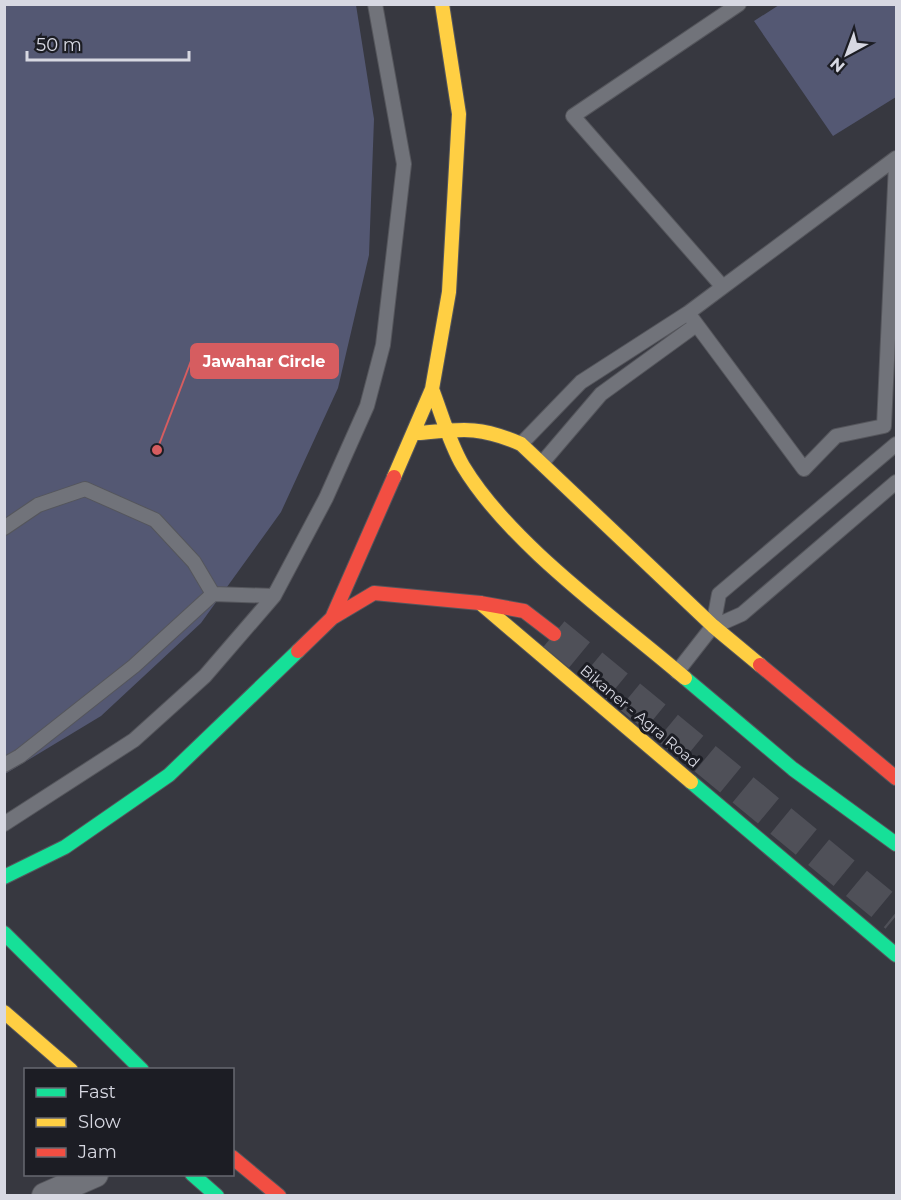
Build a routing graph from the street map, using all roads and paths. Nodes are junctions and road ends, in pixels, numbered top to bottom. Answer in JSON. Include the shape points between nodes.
{"nodes":[{"id":1,"x":375,"y":4,"type":"edge"},
{"id":2,"x":739,"y":4,"type":"edge"},
{"id":3,"x":442,"y":5,"type":"edge"},
{"id":4,"x":897,"y":158,"type":"edge"},
{"id":5,"x":897,"y":164,"type":"edge"},
{"id":6,"x":722,"y":286,"type":"junction"},
{"id":7,"x":688,"y":313,"type":"junction"},
{"id":8,"x":696,"y":325,"type":"junction"},
{"id":9,"x":432,"y":389,"type":"junction"},
{"id":10,"x":449,"y":432,"type":"junction"},
{"id":11,"x":412,"y":434,"type":"junction"},
{"id":12,"x":521,"y":444,"type":"junction"},
{"id":13,"x":894,"y":451,"type":"edge"},
{"id":14,"x":542,"y":464,"type":"junction"},
{"id":15,"x":897,"y":482,"type":"edge"},
{"id":16,"x":4,"y":528,"type":"edge"},
{"id":17,"x":213,"y":594,"type":"junction"},
{"id":18,"x":274,"y":596,"type":"junction"},
{"id":19,"x":480,"y":603,"type":"junction"},
{"id":20,"x":332,"y":618,"type":"junction"},
{"id":21,"x":713,"y":626,"type":"junction"},
{"id":22,"x":554,"y":634,"type":"tunnel mouth"},
{"id":23,"x":677,"y":672,"type":"junction"},
{"id":24,"x":4,"y":765,"type":"edge"},
{"id":25,"x":897,"y":778,"type":"edge"},
{"id":26,"x":848,"y":812,"type":"junction"},
{"id":27,"x":4,"y":824,"type":"edge"},
{"id":28,"x":897,"y":844,"type":"edge"},
{"id":29,"x":897,"y":858,"type":"edge"},
{"id":30,"x":4,"y":877,"type":"edge"},
{"id":31,"x":4,"y":933,"type":"edge"},
{"id":32,"x":897,"y":956,"type":"edge"},
{"id":33,"x":4,"y":1012,"type":"edge"},
{"id":34,"x":69,"y":1068,"type":"edge"},
{"id":35,"x":140,"y":1068,"type":"edge"},
{"id":36,"x":234,"y":1159,"type":"edge"},
{"id":37,"x":90,"y":1176,"type":"edge"},
{"id":38,"x":194,"y":1176,"type":"edge"},
{"id":39,"x":45,"y":1196,"type":"edge"},
{"id":40,"x":217,"y":1196,"type":"edge"},
{"id":41,"x":279,"y":1196,"type":"edge"}],
"edges":[{"from":1,"to":18,"type":"lane","via":[[404,164],[383,345],[367,406],[326,498]]},
{"from":2,"to":6,"type":"lane","via":[[573,116]]},
{"from":3,"to":9,"type":"main road","via":[[459,114],[449,292]]},
{"from":4,"to":6,"type":"lane"},
{"from":5,"to":8,"type":"lane","via":[[884,426],[836,436],[804,468]]},
{"from":6,"to":7,"type":"lane"},
{"from":7,"to":8,"type":"lane"},
{"from":7,"to":12,"type":"lane","via":[[581,382]]},
{"from":8,"to":14,"type":"lane","via":[[601,394]]},
{"from":9,"to":10,"type":"main road"},
{"from":9,"to":11,"type":"main road"},
{"from":10,"to":11,"type":"main road"},
{"from":10,"to":12,"type":"main road","via":[[470,428],[494,432]]},
{"from":10,"to":23,"type":"main road","via":[[464,467],[520,535]]},
{"from":11,"to":20,"type":"main road"},
{"from":12,"to":14,"type":"main road"},
{"from":13,"to":21,"type":"lane","via":[[719,594]]},
{"from":14,"to":21,"type":"main road"},
{"from":15,"to":21,"type":"lane","via":[[742,614]]},
{"from":16,"to":17,"type":"lane","via":[[38,505],[85,489],[155,520],[194,562]]},
{"from":17,"to":18,"type":"lane"},
{"from":17,"to":24,"type":"lane","via":[[134,666],[21,756]]},
{"from":18,"to":27,"type":"lane","via":[[205,676],[134,740]]},
{"from":19,"to":20,"type":"main road","via":[[374,593]]},
{"from":19,"to":22,"type":"main road","via":[[524,611]]},
{"from":19,"to":32,"type":"main road","name":"Bikaner - Agra Road"},
{"from":20,"to":30,"type":"main road","via":[[170,775],[65,847]]},
{"from":21,"to":23,"type":"lane"},
{"from":21,"to":25,"type":"main road"},
{"from":23,"to":26,"type":"main road"},
{"from":26,"to":28,"type":"main road"},
{"from":26,"to":29,"type":"main road"},
{"from":31,"to":35,"type":"main road"},
{"from":33,"to":34,"type":"main road"},
{"from":36,"to":41,"type":"main road"},
{"from":37,"to":39,"type":"street"},
{"from":38,"to":40,"type":"main road"}]}
